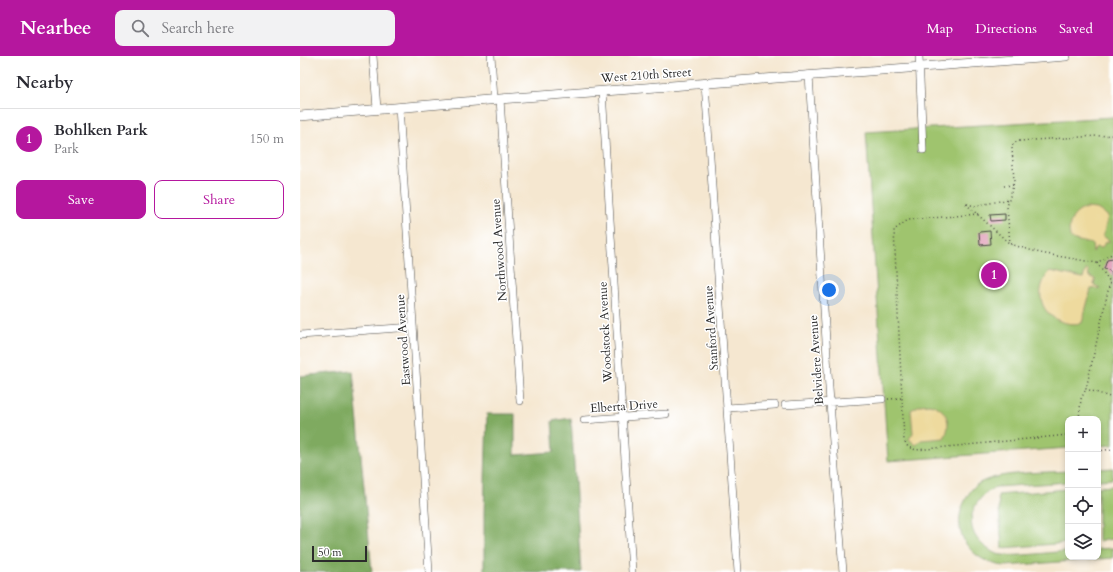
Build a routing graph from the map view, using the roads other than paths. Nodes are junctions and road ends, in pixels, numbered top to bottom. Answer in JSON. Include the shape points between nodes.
{"nodes":[{"id":1,"x":373,"y":56,"type":"edge"},
{"id":2,"x":491,"y":56,"type":"edge"},
{"id":3,"x":919,"y":56,"type":"edge"},
{"id":4,"x":1066,"y":56,"type":"edge"},
{"id":5,"x":920,"y":68,"type":"junction"},
{"id":6,"x":809,"y":75,"type":"junction"},
{"id":7,"x":705,"y":83,"type":"junction"},
{"id":8,"x":602,"y":91,"type":"junction"},
{"id":9,"x":497,"y":99,"type":"junction"},
{"id":10,"x":399,"y":107,"type":"junction"},
{"id":11,"x":377,"y":109,"type":"junction"},
{"id":12,"x":300,"y":116,"type":"edge"},
{"id":13,"x":924,"y":150,"type":"dead end"},
{"id":14,"x":413,"y":327,"type":"junction"},
{"id":15,"x":300,"y":335,"type":"edge"},
{"id":16,"x":882,"y":399,"type":"road end"},
{"id":17,"x":520,"y":401,"type":"dead end"},
{"id":18,"x":830,"y":403,"type":"junction"},
{"id":19,"x":775,"y":405,"type":"dead end"},
{"id":20,"x":785,"y":405,"type":"dead end"},
{"id":21,"x":728,"y":408,"type":"junction"},
{"id":22,"x":666,"y":414,"type":"dead end"},
{"id":23,"x":621,"y":417,"type":"junction"},
{"id":24,"x":584,"y":420,"type":"dead end"},
{"id":25,"x":429,"y":572,"type":"edge"},
{"id":26,"x":632,"y":572,"type":"edge"},
{"id":27,"x":738,"y":572,"type":"edge"},
{"id":28,"x":843,"y":572,"type":"edge"}],
"edges":[{"from":1,"to":11,"type":"street"},
{"from":2,"to":9,"type":"street","name":"Northwood Avenue"},
{"from":3,"to":5,"type":"street"},
{"from":4,"to":5,"type":"street","name":"West 210th Street"},
{"from":5,"to":6,"type":"street","name":"West 210th Street"},
{"from":5,"to":13,"type":"street"},
{"from":6,"to":7,"type":"street","name":"West 210th Street"},
{"from":6,"to":18,"type":"street","name":"Belvidere Avenue"},
{"from":7,"to":8,"type":"street","name":"West 210th Street"},
{"from":7,"to":21,"type":"street","name":"Stanford Avenue"},
{"from":8,"to":9,"type":"street","name":"West 210th Street"},
{"from":8,"to":23,"type":"street","name":"Woodstock Avenue"},
{"from":9,"to":10,"type":"street","name":"West 210th Street"},
{"from":9,"to":17,"type":"street","name":"Northwood Avenue"},
{"from":10,"to":11,"type":"street","name":"West 210th Street"},
{"from":10,"to":14,"type":"street","name":"Eastwood Avenue"},
{"from":11,"to":12,"type":"street","name":"West 210th Street"},
{"from":14,"to":15,"type":"street"},
{"from":14,"to":25,"type":"street","name":"Eastwood Avenue"},
{"from":16,"to":18,"type":"street"},
{"from":18,"to":20,"type":"street"},
{"from":18,"to":28,"type":"street","name":"Belvidere Avenue"},
{"from":19,"to":21,"type":"street"},
{"from":21,"to":27,"type":"street","name":"Stanford Avenue"},
{"from":22,"to":23,"type":"street","name":"Elberta Drive"},
{"from":23,"to":24,"type":"street","name":"Elberta Drive"},
{"from":23,"to":26,"type":"street","name":"Woodstock Avenue"}]}
